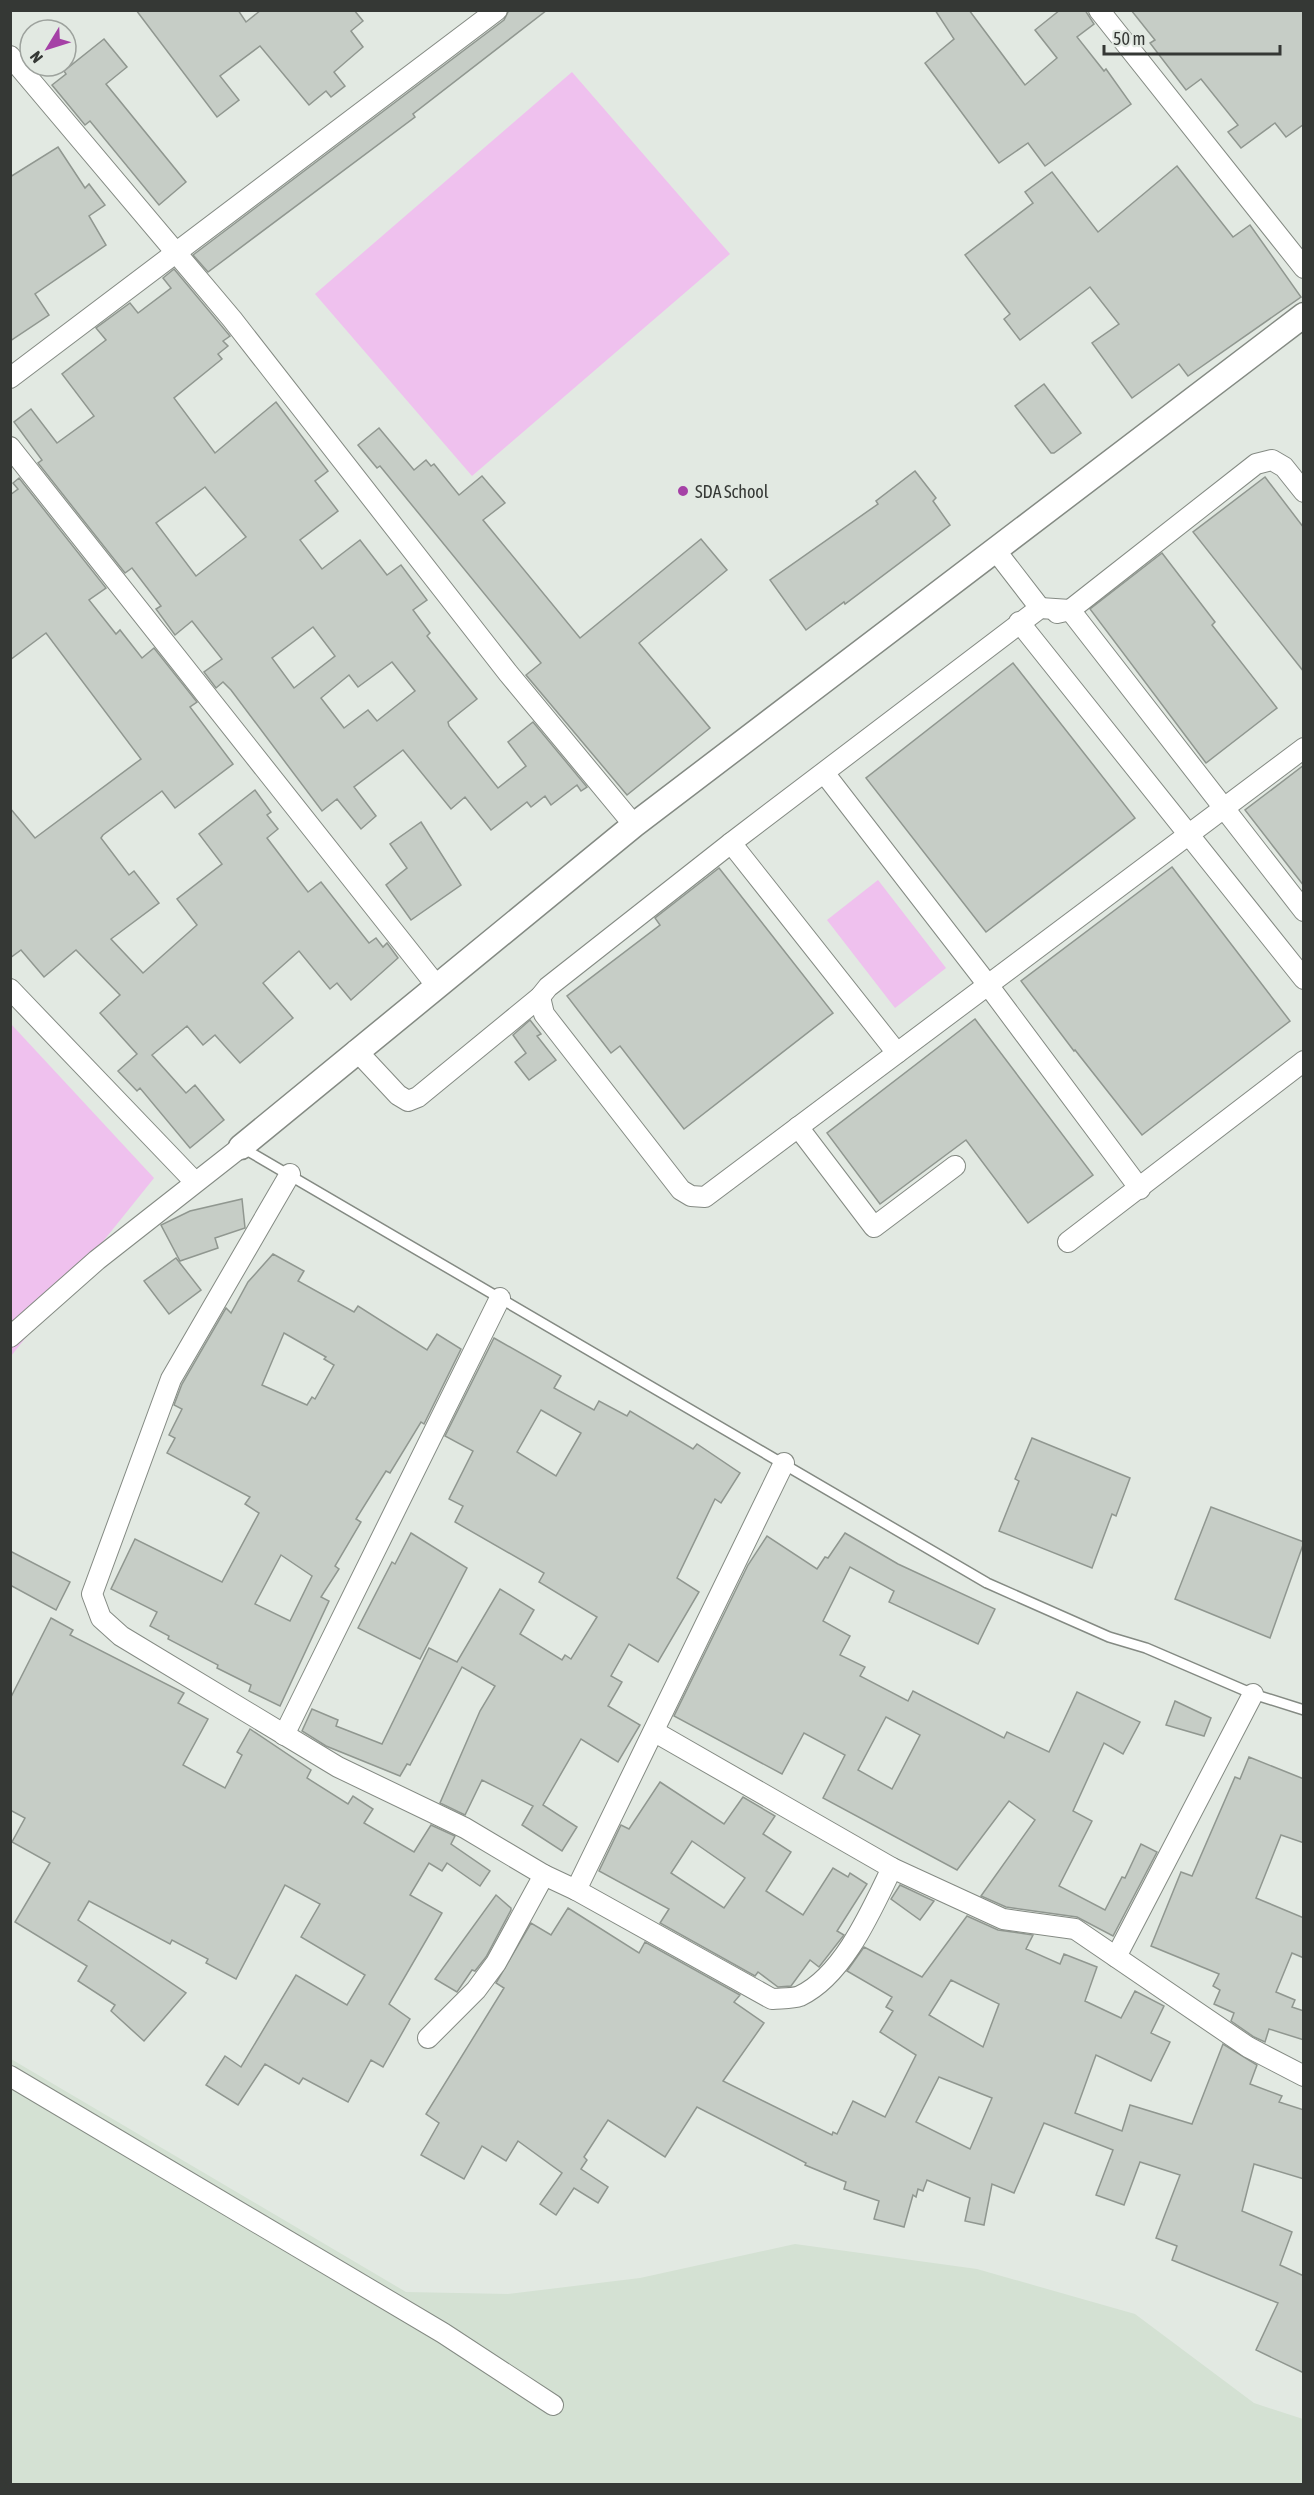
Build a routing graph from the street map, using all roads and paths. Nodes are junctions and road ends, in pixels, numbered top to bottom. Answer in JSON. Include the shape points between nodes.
{"nodes":[{"id":1,"x":497,"y":10,"type":"edge"},
{"id":2,"x":1099,"y":10,"type":"edge"},
{"id":3,"x":10,"y":56,"type":"edge"},
{"id":4,"x":175,"y":253,"type":"junction"},
{"id":5,"x":1304,"y":268,"type":"edge"},
{"id":6,"x":1304,"y":315,"type":"edge"},
{"id":7,"x":10,"y":378,"type":"edge"},
{"id":8,"x":10,"y":447,"type":"edge"},
{"id":9,"x":1304,"y":492,"type":"edge"},
{"id":10,"x":996,"y":551,"type":"junction"},
{"id":11,"x":1040,"y":608,"type":"junction"},
{"id":12,"x":1070,"y":610,"type":"junction"},
{"id":13,"x":1020,"y":622,"type":"junction"},
{"id":14,"x":1304,"y":748,"type":"edge"},
{"id":15,"x":825,"y":774,"type":"junction"},
{"id":16,"x":1223,"y":809,"type":"junction"},
{"id":17,"x":634,"y":825,"type":"junction"},
{"id":18,"x":1191,"y":835,"type":"junction"},
{"id":19,"x":731,"y":843,"type":"junction"},
{"id":20,"x":1304,"y":911,"type":"edge"},
{"id":21,"x":1304,"y":979,"type":"edge"},
{"id":22,"x":436,"y":985,"type":"junction"},
{"id":23,"x":988,"y":985,"type":"junction"},
{"id":24,"x":10,"y":989,"type":"edge"},
{"id":25,"x":540,"y":997,"type":"junction"},
{"id":26,"x":356,"y":1050,"type":"junction"},
{"id":27,"x":897,"y":1053,"type":"junction"},
{"id":28,"x":1304,"y":1061,"type":"edge"},
{"id":29,"x":798,"y":1127,"type":"junction"},
{"id":30,"x":241,"y":1147,"type":"junction"},
{"id":31,"x":955,"y":1166,"type":"dead end"},
{"id":32,"x":290,"y":1174,"type":"junction"},
{"id":33,"x":195,"y":1182,"type":"junction"},
{"id":34,"x":1140,"y":1189,"type":"junction"},
{"id":35,"x":1068,"y":1242,"type":"dead end"},
{"id":36,"x":500,"y":1298,"type":"junction"},
{"id":37,"x":10,"y":1337,"type":"edge"},
{"id":38,"x":784,"y":1462,"type":"junction"},
{"id":39,"x":1253,"y":1694,"type":"junction"},
{"id":40,"x":1304,"y":1710,"type":"edge"},
{"id":41,"x":655,"y":1732,"type":"junction"},
{"id":42,"x":284,"y":1735,"type":"junction"},
{"id":43,"x":892,"y":1868,"type":"junction"},
{"id":44,"x":544,"y":1875,"type":"junction"},
{"id":45,"x":576,"y":1890,"type":"junction"},
{"id":46,"x":1116,"y":1957,"type":"junction"},
{"id":47,"x":428,"y":2037,"type":"dead end"},
{"id":48,"x":10,"y":2076,"type":"edge"},
{"id":49,"x":1304,"y":2076,"type":"edge"},
{"id":50,"x":553,"y":2405,"type":"dead end"}],
"edges":[{"from":1,"to":4,"type":"street"},
{"from":2,"to":5,"type":"street"},
{"from":3,"to":4,"type":"street"},
{"from":4,"to":7,"type":"street"},
{"from":4,"to":17,"type":"street","via":[[232,319],[508,674]]},
{"from":6,"to":10,"type":"street"},
{"from":8,"to":22,"type":"street"},
{"from":9,"to":12,"type":"street","via":[[1284,467],[1272,460],[1256,464]]},
{"from":10,"to":11,"type":"street"},
{"from":10,"to":17,"type":"street"},
{"from":11,"to":12,"type":"street"},
{"from":11,"to":13,"type":"street"},
{"from":12,"to":13,"type":"street"},
{"from":12,"to":16,"type":"street"},
{"from":13,"to":15,"type":"street"},
{"from":13,"to":18,"type":"street"},
{"from":14,"to":16,"type":"street"},
{"from":15,"to":19,"type":"street"},
{"from":15,"to":23,"type":"street"},
{"from":16,"to":18,"type":"street"},
{"from":16,"to":20,"type":"street"},
{"from":17,"to":22,"type":"street"},
{"from":18,"to":21,"type":"street"},
{"from":18,"to":23,"type":"street"},
{"from":19,"to":25,"type":"street"},
{"from":19,"to":27,"type":"street"},
{"from":22,"to":26,"type":"street"},
{"from":23,"to":27,"type":"street"},
{"from":23,"to":34,"type":"street"},
{"from":24,"to":33,"type":"street"},
{"from":25,"to":26,"type":"street","via":[[418,1097],[408,1101]]},
{"from":25,"to":29,"type":"street","via":[[544,1014],[681,1190],[691,1196],[705,1197]]},
{"from":26,"to":30,"type":"street"},
{"from":27,"to":29,"type":"street"},
{"from":28,"to":34,"type":"street"},
{"from":29,"to":31,"type":"street","via":[[874,1227]]},
{"from":30,"to":32,"type":"lane"},
{"from":30,"to":33,"type":"street"},
{"from":32,"to":36,"type":"lane"},
{"from":32,"to":42,"type":"street","via":[[171,1379],[92,1594],[101,1618],[121,1636]]},
{"from":33,"to":37,"type":"street","via":[[97,1260]]},
{"from":34,"to":35,"type":"street"},
{"from":36,"to":38,"type":"lane"},
{"from":36,"to":42,"type":"street"},
{"from":38,"to":39,"type":"lane","via":[[987,1583]]},
{"from":38,"to":41,"type":"street"},
{"from":39,"to":40,"type":"lane"},
{"from":39,"to":46,"type":"street"},
{"from":41,"to":43,"type":"street"},
{"from":41,"to":45,"type":"street"},
{"from":42,"to":44,"type":"street","via":[[338,1767],[465,1828]]},
{"from":43,"to":45,"type":"street","via":[[858,1939],[832,1968],[798,1996],[772,1999]]},
{"from":43,"to":46,"type":"street","via":[[1003,1918],[1075,1929]]},
{"from":44,"to":45,"type":"street"},
{"from":44,"to":47,"type":"street","via":[[496,1963],[476,1990]]},
{"from":46,"to":49,"type":"street","via":[[1248,2048]]},
{"from":48,"to":50,"type":"street","via":[[443,2333]]}]}
